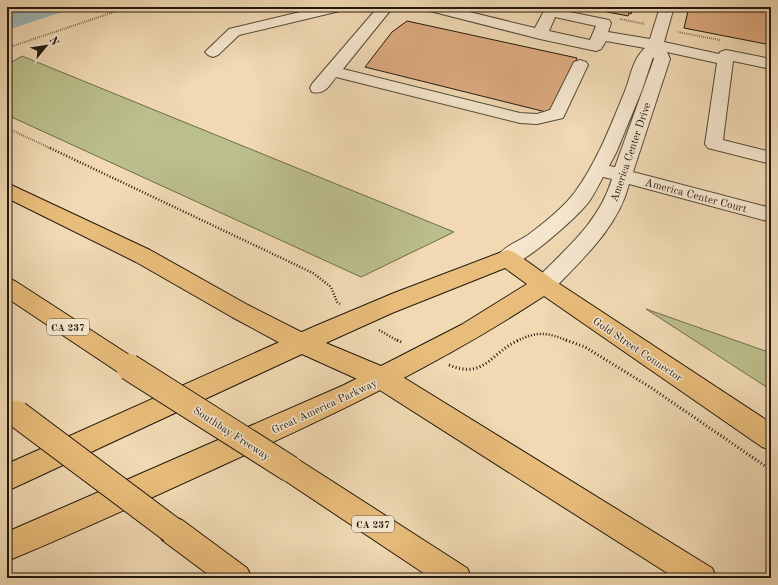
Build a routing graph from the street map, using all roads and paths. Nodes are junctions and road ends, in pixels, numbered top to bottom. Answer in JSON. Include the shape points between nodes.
{"nodes":[{"id":1,"x":130,"y":7,"type":"edge"},
{"id":2,"x":339,"y":7,"type":"edge"},
{"id":3,"x":386,"y":7,"type":"edge"},
{"id":4,"x":431,"y":7,"type":"edge"},
{"id":5,"x":667,"y":7,"type":"edge"},
{"id":6,"x":540,"y":34,"type":"junction"},
{"id":7,"x":600,"y":35,"type":"junction"},
{"id":8,"x":656,"y":45,"type":"junction"},
{"id":9,"x":7,"y":48,"type":"edge"},
{"id":10,"x":213,"y":52,"type":"dead end"},
{"id":11,"x":725,"y":60,"type":"junction"},
{"id":12,"x":771,"y":64,"type":"edge"},
{"id":13,"x":580,"y":65,"type":"dead end"},
{"id":14,"x":332,"y":71,"type":"junction"},
{"id":15,"x":318,"y":88,"type":"dead end"},
{"id":16,"x":7,"y":128,"type":"edge"},
{"id":17,"x":771,"y":158,"type":"edge"},
{"id":18,"x":597,"y":169,"type":"junction"},
{"id":19,"x":623,"y":176,"type":"junction"},
{"id":20,"x":7,"y":190,"type":"edge"},
{"id":21,"x":771,"y":215,"type":"edge"},
{"id":22,"x":507,"y":258,"type":"junction"},
{"id":23,"x":544,"y":285,"type":"junction"},
{"id":24,"x":7,"y":287,"type":"edge"},
{"id":25,"x":357,"y":318,"type":"junction"},
{"id":26,"x":301,"y":343,"type":"junction"},
{"id":27,"x":427,"y":355,"type":"junction"},
{"id":28,"x":384,"y":378,"type":"junction"},
{"id":29,"x":12,"y":411,"type":"edge"},
{"id":30,"x":771,"y":438,"type":"edge"},
{"id":31,"x":771,"y":470,"type":"edge"},
{"id":32,"x":7,"y":478,"type":"edge"},
{"id":33,"x":7,"y":547,"type":"edge"},
{"id":34,"x":237,"y":578,"type":"edge"},
{"id":35,"x":457,"y":578,"type":"edge"},
{"id":36,"x":702,"y":578,"type":"edge"}],
"edges":[{"from":1,"to":9,"type":"path","via":[[90,18]]},
{"from":2,"to":10,"type":"street","via":[[234,32]]},
{"from":3,"to":14,"type":"street"},
{"from":4,"to":6,"type":"street"},
{"from":5,"to":8,"type":"street","name":"America Center Drive"},
{"from":6,"to":7,"type":"street","via":[[596,46]]},
{"from":6,"to":7,"type":"street","via":[[550,12],[604,23]]},
{"from":7,"to":8,"type":"street"},
{"from":8,"to":11,"type":"street"},
{"from":8,"to":18,"type":"street","name":"America Center Drive","via":[[645,56],[625,112]]},
{"from":8,"to":19,"type":"street","name":"America Center Drive","via":[[662,59]]},
{"from":11,"to":12,"type":"street","via":[[726,55]]},
{"from":11,"to":17,"type":"street","via":[[714,144]]},
{"from":13,"to":14,"type":"street","via":[[557,114],[537,119],[520,118]]},
{"from":14,"to":15,"type":"street"},
{"from":16,"to":25,"type":"path","via":[[313,273],[331,287],[337,302]]},
{"from":18,"to":19,"type":"street","name":"America Center Court"},
{"from":18,"to":22,"type":"street","name":"America Center Drive","via":[[580,199],[560,219],[534,241]]},
{"from":19,"to":21,"type":"street","name":"America Center Court"},
{"from":19,"to":23,"type":"street","name":"America Center Drive","via":[[609,210],[595,232]]},
{"from":20,"to":26,"type":"main road","via":[[143,256]]},
{"from":22,"to":23,"type":"main road","name":"Gold Street Connector"},
{"from":22,"to":25,"type":"main road"},
{"from":23,"to":27,"type":"main road","name":"Great America Parkway","via":[[480,326]]},
{"from":23,"to":30,"type":"main road","name":"Gold Street Connector"},
{"from":24,"to":35,"type":"main road","name":"Southbay Freeway","number":"CA 237","bridge":true},
{"from":25,"to":26,"type":"main road"},
{"from":25,"to":27,"type":"path"},
{"from":26,"to":28,"type":"main road"},
{"from":26,"to":32,"type":"main road"},
{"from":27,"to":28,"type":"main road","name":"Great America Parkway"},
{"from":27,"to":31,"type":"path","via":[[459,369],[482,367],[511,343],[541,333],[554,335],[585,348],[650,387]]},
{"from":28,"to":33,"type":"main road","name":"Great America Parkway"},
{"from":28,"to":36,"type":"main road"},
{"from":29,"to":34,"type":"main road","bridge":true}]}
